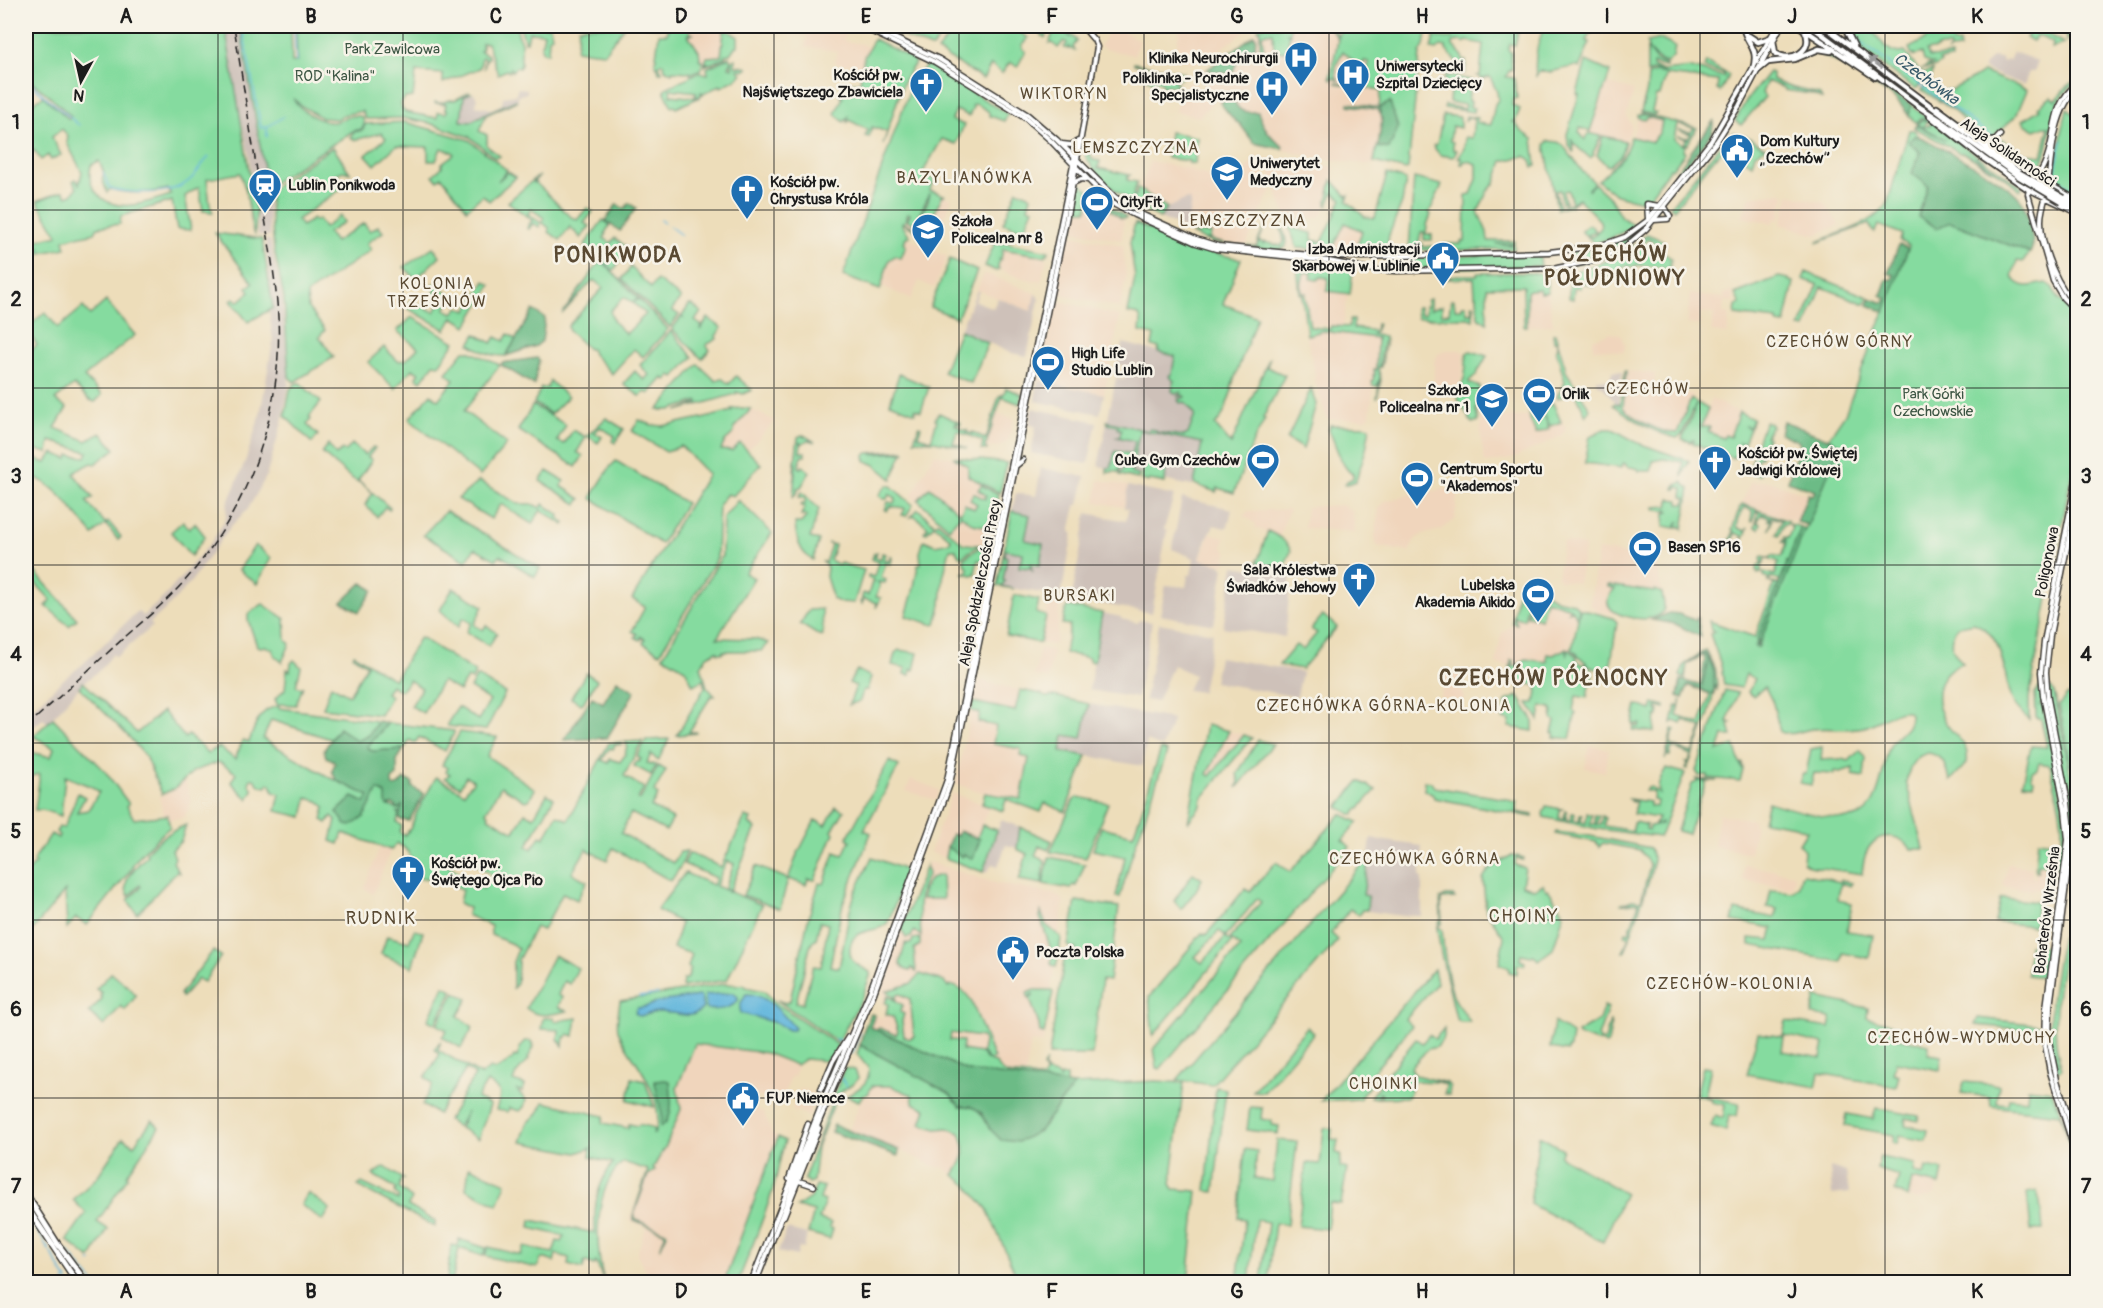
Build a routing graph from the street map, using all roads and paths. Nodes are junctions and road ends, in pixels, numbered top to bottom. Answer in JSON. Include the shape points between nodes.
{"nodes":[{"id":1,"x":860,"y":26,"type":"edge"},
{"id":2,"x":869,"y":26,"type":"edge"},
{"id":3,"x":1082,"y":26,"type":"edge"},
{"id":4,"x":1744,"y":26,"type":"edge"},
{"id":5,"x":1779,"y":26,"type":"edge"},
{"id":6,"x":1800,"y":26,"type":"edge"},
{"id":7,"x":1811,"y":26,"type":"edge"},
{"id":8,"x":1824,"y":26,"type":"edge"},
{"id":9,"x":1844,"y":26,"type":"edge"},
{"id":10,"x":1772,"y":39,"type":"junction"},
{"id":11,"x":1858,"y":51,"type":"junction"},
{"id":12,"x":1839,"y":54,"type":"junction"},
{"id":13,"x":1755,"y":70,"type":"junction"},
{"id":14,"x":2078,"y":82,"type":"edge"},
{"id":15,"x":2078,"y":88,"type":"edge"},
{"id":16,"x":1898,"y":90,"type":"junction"},
{"id":17,"x":1919,"y":93,"type":"junction"},
{"id":18,"x":1921,"y":108,"type":"junction"},
{"id":19,"x":1081,"y":133,"type":"junction"},
{"id":20,"x":1997,"y":138,"type":"joint"},
{"id":21,"x":1078,"y":141,"type":"junction"},
{"id":22,"x":1984,"y":142,"type":"junction"},
{"id":23,"x":1061,"y":144,"type":"junction"},
{"id":24,"x":1995,"y":151,"type":"junction"},
{"id":25,"x":1076,"y":158,"type":"junction"},
{"id":26,"x":1074,"y":166,"type":"junction"},
{"id":27,"x":2019,"y":174,"type":"junction"},
{"id":28,"x":2035,"y":176,"type":"junction"},
{"id":29,"x":1088,"y":180,"type":"junction"},
{"id":30,"x":1073,"y":183,"type":"junction"},
{"id":31,"x":2048,"y":184,"type":"junction"},
{"id":32,"x":2028,"y":189,"type":"junction"},
{"id":33,"x":2046,"y":197,"type":"junction"},
{"id":34,"x":2078,"y":201,"type":"edge"},
{"id":35,"x":1662,"y":206,"type":"junction"},
{"id":36,"x":2078,"y":209,"type":"edge"},
{"id":37,"x":1650,"y":221,"type":"junction"},
{"id":38,"x":2078,"y":307,"type":"edge"},
{"id":39,"x":2078,"y":313,"type":"edge"},
{"id":40,"x":1008,"y":457,"type":"dead end"},
{"id":41,"x":1023,"y":460,"type":"dead end"},
{"id":42,"x":1014,"y":466,"type":"junction"},
{"id":43,"x":2078,"y":470,"type":"edge"},
{"id":44,"x":2078,"y":491,"type":"edge"},
{"id":45,"x":2044,"y":657,"type":"junction"},
{"id":46,"x":963,"y":671,"type":"dead end"},
{"id":47,"x":969,"y":677,"type":"junction"},
{"id":48,"x":2063,"y":898,"type":"junction"},
{"id":49,"x":857,"y":1025,"type":"junction"},
{"id":50,"x":852,"y":1032,"type":"junction"},
{"id":51,"x":821,"y":1089,"type":"dead end"},
{"id":52,"x":823,"y":1113,"type":"junction"},
{"id":53,"x":808,"y":1124,"type":"dead end"},
{"id":54,"x":2078,"y":1147,"type":"edge"},
{"id":55,"x":2078,"y":1162,"type":"edge"},
{"id":56,"x":799,"y":1181,"type":"junction"},
{"id":57,"x":814,"y":1186,"type":"dead end"},
{"id":58,"x":26,"y":1194,"type":"edge"},
{"id":59,"x":785,"y":1194,"type":"junction"},
{"id":60,"x":26,"y":1206,"type":"edge"},
{"id":61,"x":775,"y":1232,"type":"junction"},
{"id":62,"x":77,"y":1282,"type":"edge"},
{"id":63,"x":86,"y":1282,"type":"edge"},
{"id":64,"x":754,"y":1282,"type":"edge"}],
"edges":[{"from":1,"to":26,"type":"main road","via":[[928,58],[1015,111]]},
{"from":2,"to":23,"type":"main road","via":[[950,66],[1031,117]]},
{"from":3,"to":19,"type":"main road","name":"Aleja Spółdzielczości Pracy","via":[[1097,47]]},
{"from":4,"to":10,"type":"main road","via":[[1754,41]]},
{"from":4,"to":13,"type":"main road","via":[[1755,52]]},
{"from":5,"to":10,"type":"main road"},
{"from":6,"to":10,"type":"main road","via":[[1808,41],[1798,55],[1786,58],[1777,54]]},
{"from":6,"to":12,"type":"main road"},
{"from":7,"to":16,"type":"main road","name":"Aleja Solidarności"},
{"from":8,"to":11,"type":"main road","name":"Aleja Solidarności"},
{"from":9,"to":11,"type":"main road"},
{"from":10,"to":13,"type":"main road"},
{"from":17,"to":11,"type":"main road","name":"Aleja Solidarności","one_way":true},
{"from":12,"to":13,"type":"main road","via":[[1817,50],[1795,59],[1768,62]]},
{"from":12,"to":16,"type":"main road"},
{"from":13,"to":35,"type":"main road","via":[[1717,141]]},
{"from":14,"to":28,"type":"main road","via":[[2059,105],[2046,161]]},
{"from":15,"to":31,"type":"main road","via":[[2061,113]]},
{"from":16,"to":18,"type":"main road","name":"Aleja Solidarności"},
{"from":17,"to":22,"type":"main road"},
{"from":17,"to":27,"type":"main road","name":"Aleja Solidarności","via":[[1951,123]]},
{"from":18,"to":27,"type":"main road","name":"Aleja Solidarności"},
{"from":18,"to":32,"type":"main road"},
{"from":19,"to":21,"type":"main road","name":"Aleja Spółdzielczości Pracy"},
{"from":19,"to":25,"type":"main road","name":"Aleja Spółdzielczości Pracy"},
{"from":20,"to":22,"type":"main road"},
{"from":20,"to":24,"type":"main road","via":[[1992,145]]},
{"from":21,"to":23,"type":"main road"},
{"from":21,"to":25,"type":"main road","name":"Aleja Spółdzielczości Pracy"},
{"from":22,"to":24,"type":"main road"},
{"from":23,"to":25,"type":"main road"},
{"from":24,"to":28,"type":"main road"},
{"from":25,"to":26,"type":"main road","name":"Aleja Spółdzielczości Pracy"},
{"from":25,"to":37,"type":"main road","via":[[1131,209],[1227,248],[1390,256],[1549,252],[1604,245]]},
{"from":26,"to":29,"type":"main road"},
{"from":26,"to":30,"type":"main road","name":"Aleja Spółdzielczości Pracy"},
{"from":26,"to":42,"type":"main road","name":"Aleja Spółdzielczości Pracy"},
{"from":27,"to":36,"type":"main road","name":"Aleja Solidarności","bridge":true},
{"from":28,"to":31,"type":"main road"},
{"from":28,"to":32,"type":"main road"},
{"from":29,"to":30,"type":"main road"},
{"from":29,"to":37,"type":"main road","via":[[1124,210],[1202,245],[1374,270],[1564,267],[1603,259],[1638,237]]},
{"from":30,"to":42,"type":"main road","name":"Aleja Spółdzielczości Pracy"},
{"from":31,"to":33,"type":"main road"},
{"from":31,"to":34,"type":"main road"},
{"from":32,"to":33,"type":"main road"},
{"from":32,"to":39,"type":"main road","via":[[2050,275],[2060,294]]},
{"from":33,"to":36,"type":"main road"},
{"from":33,"to":38,"type":"main road","via":[[2041,220],[2045,244],[2058,282]]},
{"from":35,"to":37,"type":"main road"},
{"from":35,"to":37,"type":"main road","via":[[1647,204]]},
{"from":35,"to":37,"type":"main road","via":[[1669,218]]},
{"from":40,"to":42,"type":"main road"},
{"from":41,"to":42,"type":"main road"},
{"from":42,"to":47,"type":"main road","name":"Aleja Spółdzielczości Pracy"},
{"from":42,"to":49,"type":"main road","name":"Aleja Spółdzielczości Pracy","via":[[950,788],[874,993]]},
{"from":43,"to":45,"type":"main road","name":"Poligonowa"},
{"from":44,"to":45,"type":"main road","name":"Poligonowa"},
{"from":45,"to":48,"type":"main road","name":"Bohaterów Września","via":[[2042,688],[2072,827]]},
{"from":46,"to":47,"type":"main road"},
{"from":47,"to":49,"type":"main road","name":"Aleja Spółdzielczości Pracy","via":[[944,791]]},
{"from":48,"to":54,"type":"main road","name":"Bohaterów Września","via":[[2049,1041]]},
{"from":48,"to":55,"type":"main road","name":"Bohaterów Września","via":[[2045,1036],[2050,1072]]},
{"from":49,"to":50,"type":"main road"},
{"from":49,"to":52,"type":"main road"},
{"from":50,"to":51,"type":"main road","via":[[836,1055]]},
{"from":50,"to":59,"type":"main road"},
{"from":52,"to":56,"type":"main road"},
{"from":52,"to":61,"type":"main road"},
{"from":53,"to":59,"type":"main road"},
{"from":56,"to":57,"type":"main road"},
{"from":56,"to":61,"type":"main road"},
{"from":58,"to":63,"type":"highway"},
{"from":59,"to":64,"type":"main road"},
{"from":60,"to":62,"type":"highway"},
{"from":61,"to":64,"type":"main road"}]}
